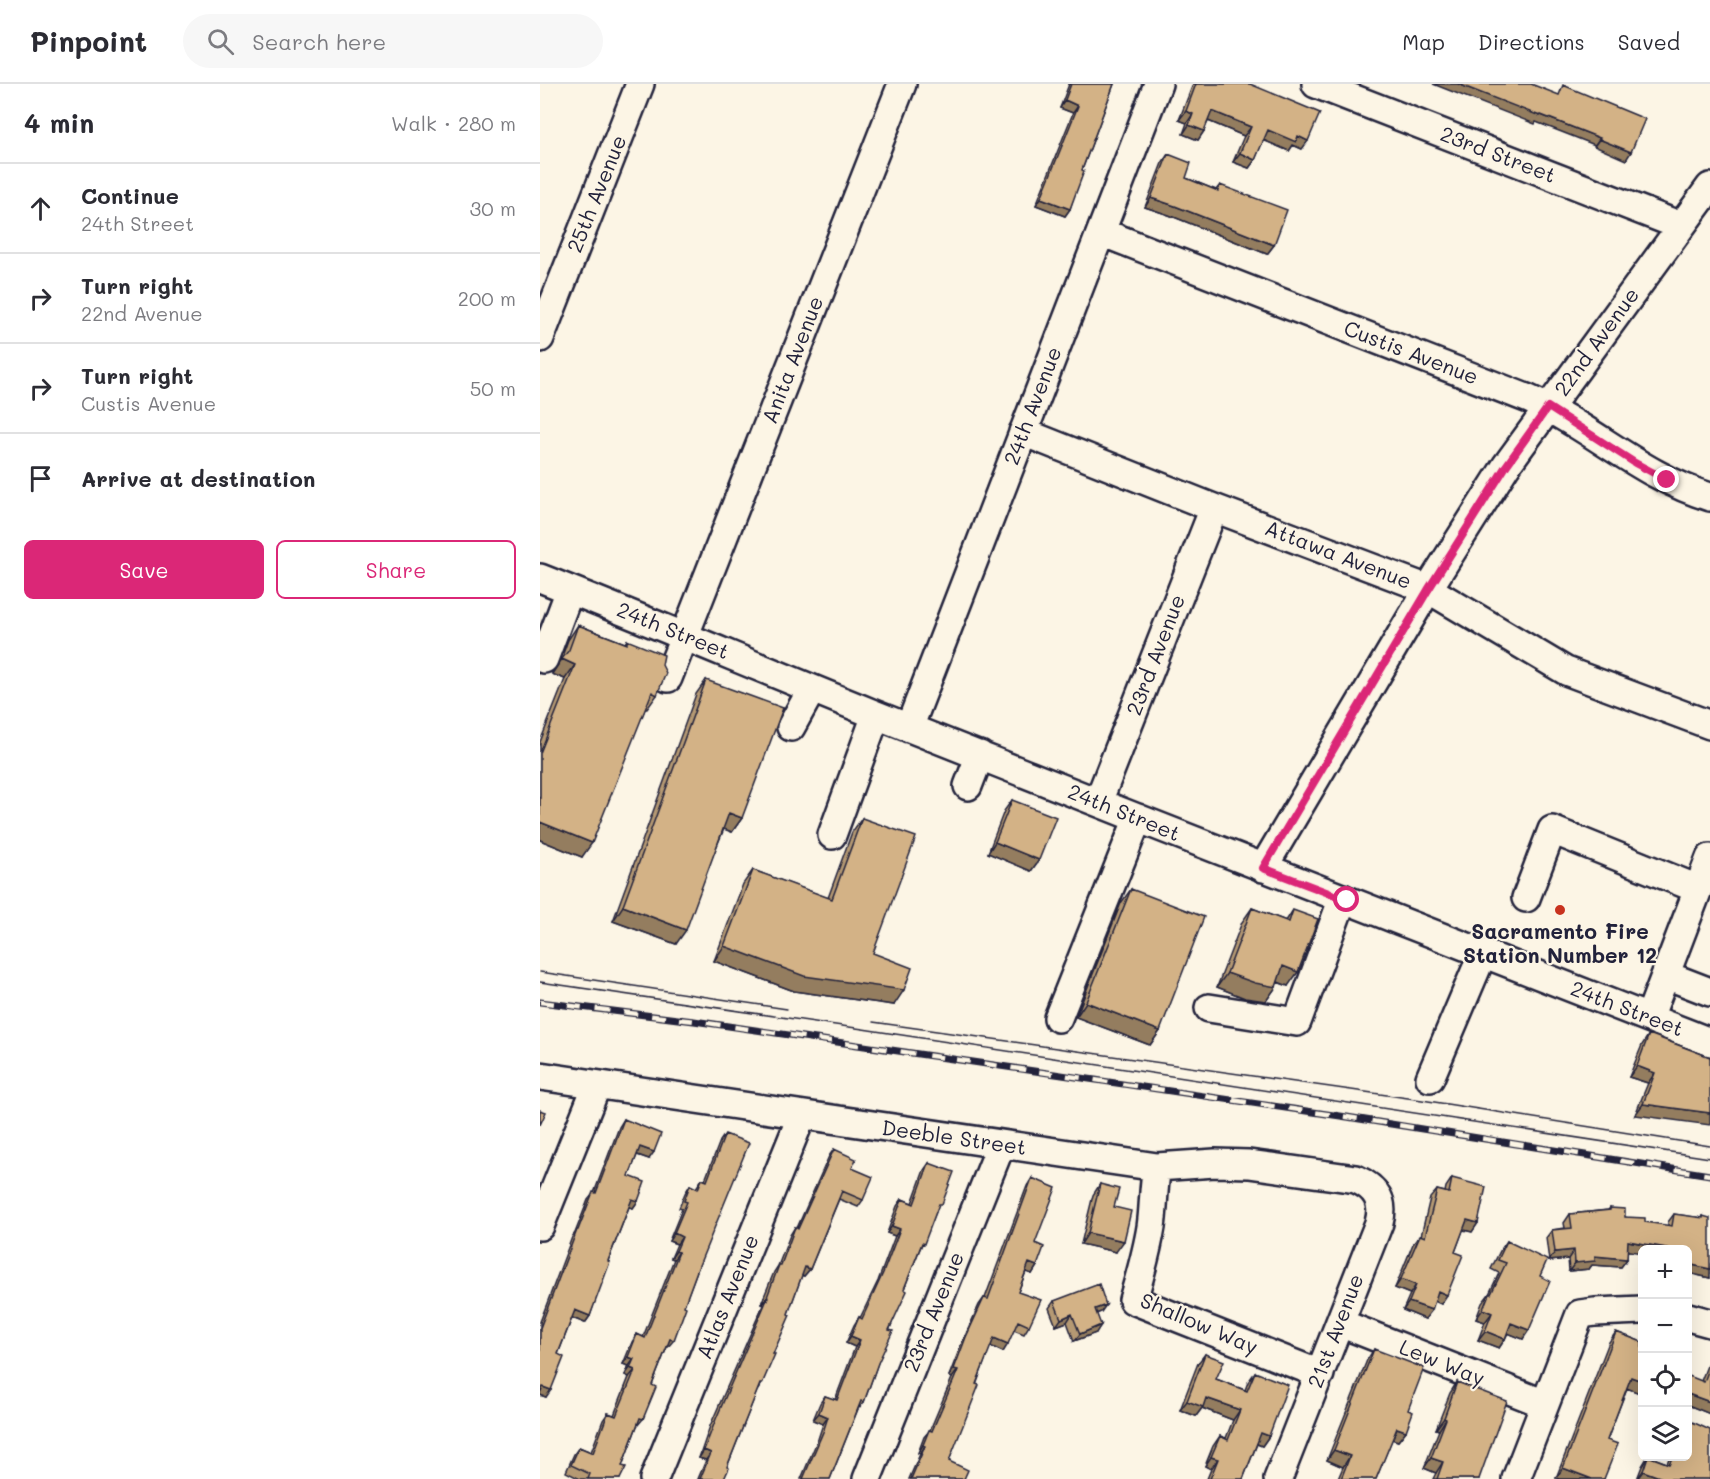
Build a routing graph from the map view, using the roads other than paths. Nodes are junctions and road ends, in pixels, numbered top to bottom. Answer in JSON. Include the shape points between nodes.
{"nodes":[{"id":1,"x":640,"y":84,"type":"edge"},
{"id":2,"x":902,"y":84,"type":"edge"},
{"id":3,"x":1158,"y":84,"type":"edge"},
{"id":4,"x":1316,"y":84,"type":"edge"},
{"id":5,"x":1710,"y":186,"type":"edge"},
{"id":6,"x":1681,"y":226,"type":"junction"},
{"id":7,"x":1101,"y":232,"type":"junction"},
{"id":8,"x":540,"y":338,"type":"edge"},
{"id":9,"x":1548,"y":407,"type":"junction"},
{"id":10,"x":1023,"y":432,"type":"junction"},
{"id":11,"x":1710,"y":496,"type":"edge"},
{"id":12,"x":1214,"y":508,"type":"junction"},
{"id":13,"x":540,"y":578,"type":"edge"},
{"id":14,"x":570,"y":590,"type":"junction"},
{"id":15,"x":1428,"y":590,"type":"junction"},
{"id":16,"x":684,"y":635,"type":"junction"},
{"id":17,"x":544,"y":659,"type":"dead end"},
{"id":18,"x":668,"y":678,"type":"dead end"},
{"id":19,"x":812,"y":689,"type":"junction"},
{"id":20,"x":876,"y":715,"type":"junction"},
{"id":21,"x":1710,"y":725,"type":"edge"},
{"id":22,"x":791,"y":727,"type":"dead end"},
{"id":23,"x":909,"y":728,"type":"junction"},
{"id":24,"x":980,"y":755,"type":"junction"},
{"id":25,"x":968,"y":786,"type":"dead end"},
{"id":26,"x":1098,"y":802,"type":"junction"},
{"id":27,"x":1138,"y":818,"type":"junction"},
{"id":28,"x":832,"y":835,"type":"dead end"},
{"id":29,"x":1710,"y":858,"type":"edge"},
{"id":30,"x":1263,"y":868,"type":"junction"},
{"id":31,"x":1698,"y":889,"type":"junction"},
{"id":32,"x":1343,"y":898,"type":"junction"},
{"id":33,"x":1526,"y":898,"type":"dead end"},
{"id":34,"x":1483,"y":952,"type":"junction"},
{"id":35,"x":1666,"y":975,"type":"junction"},
{"id":36,"x":1710,"y":992,"type":"edge"},
{"id":37,"x":1209,"y":1008,"type":"dead end"},
{"id":38,"x":1058,"y":1018,"type":"dead end"},
{"id":39,"x":1650,"y":1018,"type":"junction"},
{"id":40,"x":1710,"y":1042,"type":"edge"},
{"id":41,"x":540,"y":1076,"type":"edge"},
{"id":42,"x":1430,"y":1078,"type":"dead end"},
{"id":43,"x":597,"y":1085,"type":"junction"},
{"id":44,"x":802,"y":1115,"type":"junction"},
{"id":45,"x":1001,"y":1145,"type":"junction"},
{"id":46,"x":1157,"y":1167,"type":"junction"},
{"id":47,"x":1368,"y":1185,"type":"joint"},
{"id":48,"x":540,"y":1226,"type":"edge"},
{"id":49,"x":1638,"y":1311,"type":"edge"},
{"id":50,"x":1692,"y":1318,"type":"edge"},
{"id":51,"x":1340,"y":1323,"type":"junction"},
{"id":52,"x":1710,"y":1323,"type":"edge"},
{"id":53,"x":1320,"y":1374,"type":"junction"},
{"id":54,"x":1545,"y":1404,"type":"junction"},
{"id":55,"x":654,"y":1479,"type":"edge"},
{"id":56,"x":867,"y":1479,"type":"edge"},
{"id":57,"x":1278,"y":1479,"type":"edge"},
{"id":58,"x":1515,"y":1479,"type":"edge"}],
"edges":[{"from":1,"to":8,"type":"street","name":"25th Avenue"},
{"from":2,"to":16,"type":"street","name":"Anita Avenue"},
{"from":3,"to":7,"type":"street","name":"24th Avenue"},
{"from":4,"to":6,"type":"street","name":"23rd Street"},
{"from":5,"to":6,"type":"street","name":"22nd Avenue"},
{"from":6,"to":9,"type":"street","name":"22nd Avenue"},
{"from":7,"to":9,"type":"street","name":"Custis Avenue"},
{"from":7,"to":10,"type":"street","name":"24th Avenue"},
{"from":9,"to":11,"type":"street","name":"Custis Avenue","via":[[1635,463]]},
{"from":9,"to":15,"type":"street","name":"22nd Avenue"},
{"from":10,"to":12,"type":"street","name":"Attawa Avenue"},
{"from":10,"to":23,"type":"street","name":"24th Avenue"},
{"from":12,"to":15,"type":"street","name":"Attawa Avenue"},
{"from":12,"to":26,"type":"street","name":"23rd Avenue"},
{"from":13,"to":14,"type":"street","name":"24th Street"},
{"from":14,"to":16,"type":"street","name":"24th Street"},
{"from":14,"to":17,"type":"street"},
{"from":15,"to":21,"type":"street","name":"Attawa Avenue","via":[[1566,671]]},
{"from":15,"to":30,"type":"street","name":"22nd Avenue"},
{"from":16,"to":18,"type":"street","name":"Anita Avenue"},
{"from":16,"to":19,"type":"street","name":"24th Street"},
{"from":19,"to":20,"type":"street","name":"24th Street"},
{"from":19,"to":22,"type":"street"},
{"from":20,"to":23,"type":"street","name":"24th Street"},
{"from":20,"to":28,"type":"street"},
{"from":23,"to":24,"type":"street","name":"24th Street"},
{"from":24,"to":25,"type":"street"},
{"from":24,"to":26,"type":"street","name":"24th Street"},
{"from":26,"to":27,"type":"street","name":"24th Street"},
{"from":27,"to":30,"type":"street","name":"24th Street"},
{"from":27,"to":38,"type":"street"},
{"from":29,"to":31,"type":"street"},
{"from":30,"to":32,"type":"street","name":"24th Street"},
{"from":31,"to":33,"type":"street","via":[[1552,830]]},
{"from":31,"to":35,"type":"street"},
{"from":32,"to":34,"type":"street","name":"24th Street"},
{"from":32,"to":37,"type":"street","via":[[1297,1022]]},
{"from":34,"to":39,"type":"street","name":"24th Street"},
{"from":34,"to":42,"type":"street"},
{"from":35,"to":36,"type":"street"},
{"from":35,"to":39,"type":"street"},
{"from":39,"to":40,"type":"street","name":"24th Street"},
{"from":41,"to":43,"type":"street","name":"Deeble Street"},
{"from":43,"to":44,"type":"street","name":"Deeble Street"},
{"from":43,"to":48,"type":"street"},
{"from":44,"to":45,"type":"street","name":"Deeble Street"},
{"from":44,"to":55,"type":"street","name":"Atlas Avenue"},
{"from":45,"to":46,"type":"street","name":"Deeble Street"},
{"from":45,"to":56,"type":"street","name":"23rd Avenue"},
{"from":46,"to":47,"type":"street","name":"Deeble Street","via":[[1249,1164],[1356,1179]]},
{"from":46,"to":53,"type":"street","name":"Shallow Way","via":[[1145,1261],[1133,1300]]},
{"from":47,"to":51,"type":"street","name":"21st Avenue","via":[[1381,1204],[1381,1216]]},
{"from":49,"to":54,"type":"street","via":[[1580,1314]]},
{"from":50,"to":52,"type":"street"},
{"from":51,"to":53,"type":"street","name":"21st Avenue"},
{"from":51,"to":54,"type":"street","name":"Lew Way"},
{"from":53,"to":57,"type":"street","name":"21st Avenue"},
{"from":54,"to":58,"type":"street"}]}
